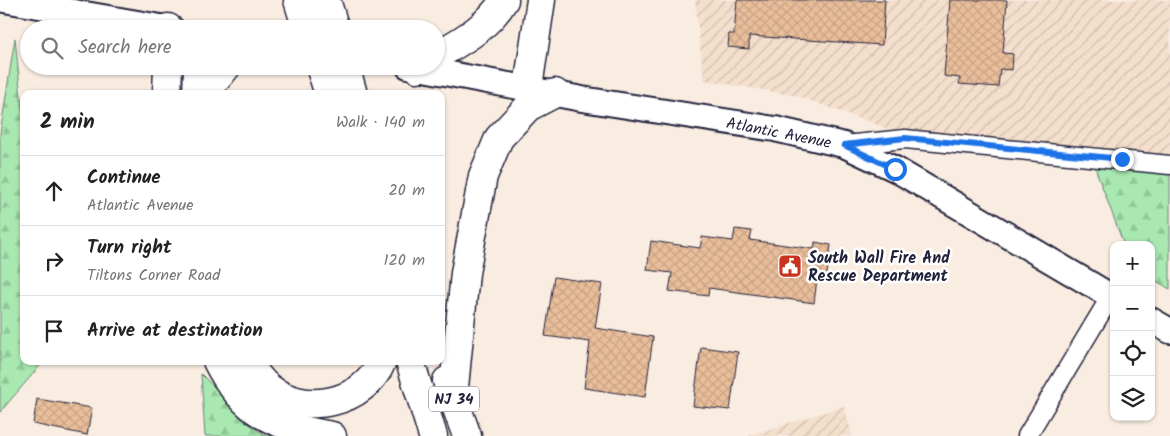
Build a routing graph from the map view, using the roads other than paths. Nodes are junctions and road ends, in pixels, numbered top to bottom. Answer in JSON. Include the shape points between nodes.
{"nodes":[{"id":1,"x":4,"y":0,"type":"edge"},
{"id":2,"x":298,"y":0,"type":"edge"},
{"id":3,"x":326,"y":0,"type":"edge"},
{"id":4,"x":504,"y":0,"type":"edge"},
{"id":5,"x":541,"y":0,"type":"edge"},
{"id":6,"x":118,"y":20,"type":"edge"},
{"id":7,"x":304,"y":20,"type":"edge"},
{"id":8,"x":332,"y":20,"type":"edge"},
{"id":9,"x":445,"y":49,"type":"edge"},
{"id":10,"x":445,"y":69,"type":"edge"},
{"id":11,"x":168,"y":75,"type":"edge"},
{"id":12,"x":197,"y":75,"type":"edge"},
{"id":13,"x":220,"y":75,"type":"edge"},
{"id":14,"x":528,"y":87,"type":"junction"},
{"id":15,"x":167,"y":90,"type":"edge"},
{"id":16,"x":196,"y":90,"type":"edge"},
{"id":17,"x":207,"y":90,"type":"edge"},
{"id":18,"x":555,"y":93,"type":"junction"},
{"id":19,"x":844,"y":145,"type":"junction"},
{"id":20,"x":1170,"y":164,"type":"edge"},
{"id":21,"x":1110,"y":296,"type":"edge"},
{"id":22,"x":1110,"y":300,"type":"edge"},
{"id":23,"x":1155,"y":322,"type":"edge"},
{"id":24,"x":1170,"y":331,"type":"edge"},
{"id":25,"x":219,"y":365,"type":"edge"},
{"id":26,"x":250,"y":365,"type":"edge"},
{"id":27,"x":380,"y":365,"type":"edge"},
{"id":28,"x":411,"y":365,"type":"edge"},
{"id":29,"x":441,"y":365,"type":"edge"},
{"id":30,"x":453,"y":398,"type":"junction"},
{"id":31,"x":332,"y":436,"type":"edge"},
{"id":32,"x":433,"y":436,"type":"edge"},
{"id":33,"x":467,"y":436,"type":"edge"},
{"id":34,"x":1027,"y":436,"type":"edge"}],
"edges":[{"from":1,"to":6,"type":"main road"},
{"from":2,"to":7,"type":"highway"},
{"from":3,"to":8,"type":"highway"},
{"from":4,"to":9,"type":"highway","via":[[490,20]]},
{"from":5,"to":14,"type":"highway"},
{"from":10,"to":14,"type":"main road","name":"Atlantic Avenue"},
{"from":11,"to":15,"type":"highway"},
{"from":12,"to":16,"type":"highway"},
{"from":13,"to":17,"type":"highway"},
{"from":14,"to":18,"type":"main road","name":"Atlantic Avenue"},
{"from":18,"to":19,"type":"main road","name":"Atlantic Avenue","via":[[775,129]]},
{"from":18,"to":30,"type":"highway","via":[[528,107],[500,138],[483,176],[466,272]]},
{"from":19,"to":20,"type":"street","via":[[905,138]]},
{"from":19,"to":21,"type":"main road","name":"Atlantic Avenue","via":[[895,169]]},
{"from":22,"to":34,"type":"street"},
{"from":23,"to":24,"type":"main road"},
{"from":25,"to":31,"type":"highway","via":[[235,391],[260,414],[289,427]]},
{"from":26,"to":27,"type":"highway","via":[[260,381],[271,390],[286,398],[317,404],[337,401],[355,392],[367,383]]},
{"from":28,"to":32,"type":"highway","number":"NJ 34"},
{"from":29,"to":30,"type":"highway","number":"NJ 34"},
{"from":30,"to":33,"type":"highway","number":"NJ 34"}]}
